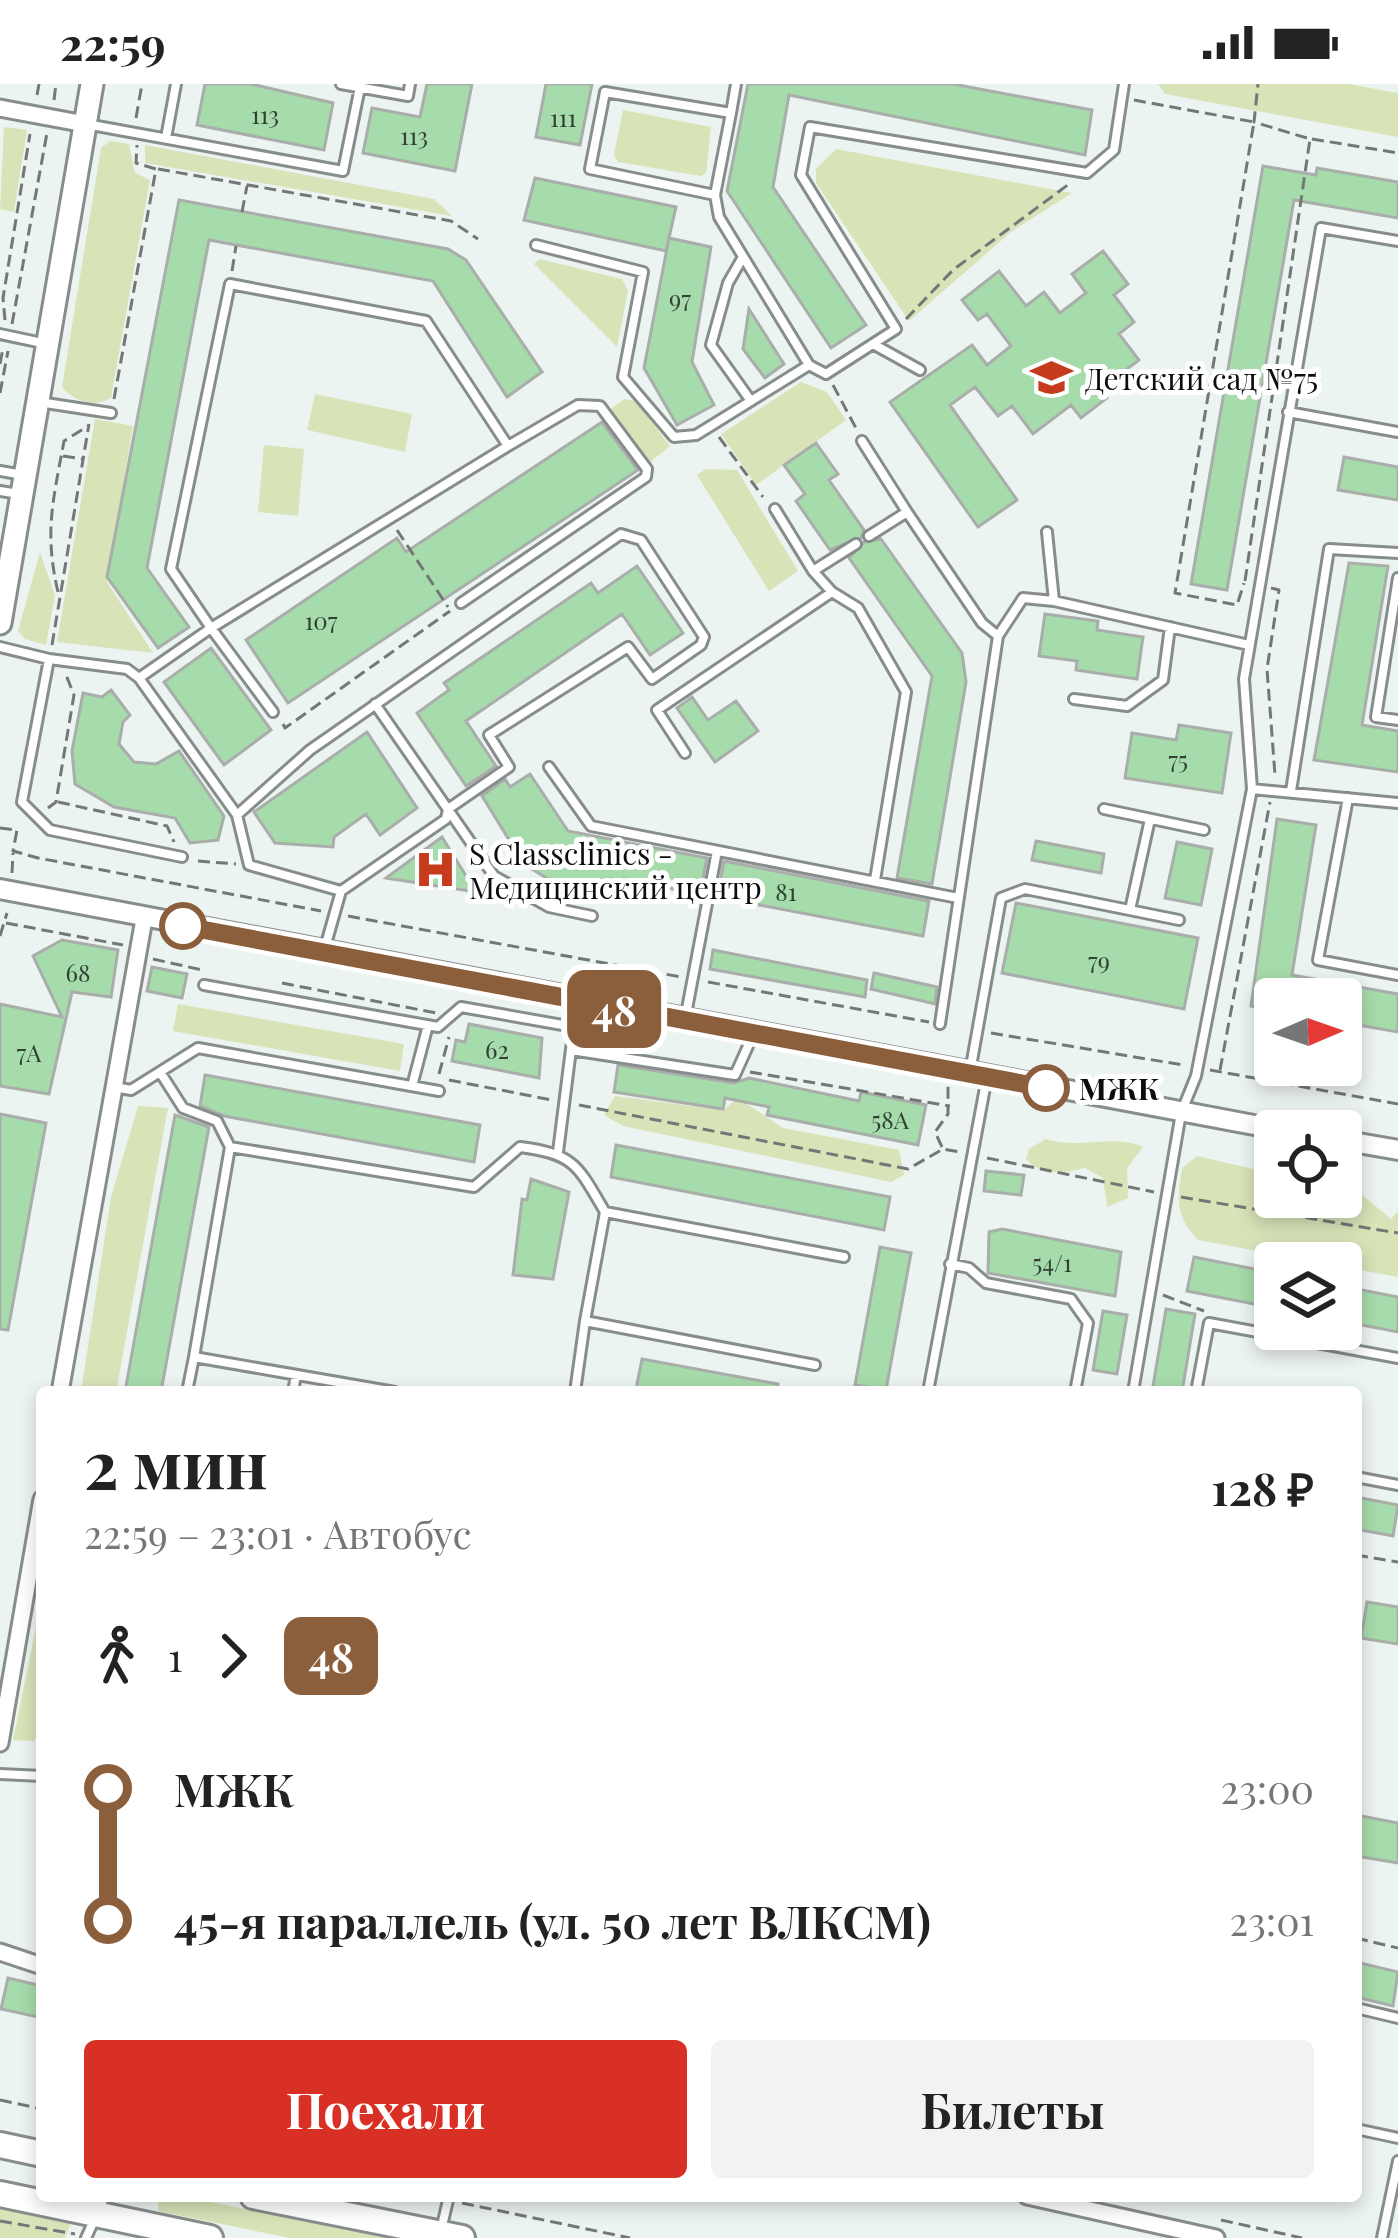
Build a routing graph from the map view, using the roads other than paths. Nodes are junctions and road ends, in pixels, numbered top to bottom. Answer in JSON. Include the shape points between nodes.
{"nodes":[{"id":1,"x":92,"y":84,"type":"edge"},
{"id":2,"x":176,"y":84,"type":"edge"},
{"id":3,"x":341,"y":84,"type":"edge"},
{"id":4,"x":410,"y":84,"type":"edge"},
{"id":5,"x":736,"y":84,"type":"edge"},
{"id":6,"x":1124,"y":84,"type":"edge"},
{"id":7,"x":360,"y":87,"type":"junction"},
{"id":8,"x":0,"y":108,"type":"edge"},
{"id":9,"x":731,"y":113,"type":"junction"},
{"id":10,"x":85,"y":124,"type":"junction"},
{"id":11,"x":166,"y":138,"type":"junction"},
{"id":12,"x":715,"y":194,"type":"junction"},
{"id":13,"x":1398,"y":241,"type":"edge"},
{"id":14,"x":536,"y":245,"type":"dead end"},
{"id":15,"x":743,"y":256,"type":"junction"},
{"id":16,"x":5,"y":335,"type":"edge"},
{"id":17,"x":48,"y":344,"type":"junction"},
{"id":18,"x":874,"y":344,"type":"junction"},
{"id":19,"x":809,"y":365,"type":"junction"},
{"id":20,"x":920,"y":370,"type":"dead end"},
{"id":21,"x":38,"y":401,"type":"junction"},
{"id":22,"x":751,"y":401,"type":"junction"},
{"id":23,"x":1288,"y":412,"type":"junction"},
{"id":24,"x":111,"y":413,"type":"road end"},
{"id":25,"x":1398,"y":432,"type":"edge"},
{"id":26,"x":862,"y":441,"type":"road end"},
{"id":27,"x":508,"y":446,"type":"junction"},
{"id":28,"x":0,"y":471,"type":"edge"},
{"id":29,"x":15,"y":487,"type":"edge"},
{"id":30,"x":775,"y":508,"type":"road end"},
{"id":31,"x":907,"y":512,"type":"junction"},
{"id":32,"x":1047,"y":532,"type":"dead end"},
{"id":33,"x":869,"y":536,"type":"dead end"},
{"id":34,"x":856,"y":544,"type":"dead end"},
{"id":35,"x":1398,"y":553,"type":"edge"},
{"id":36,"x":813,"y":571,"type":"junction"},
{"id":37,"x":1398,"y":578,"type":"edge"},
{"id":38,"x":832,"y":592,"type":"junction"},
{"id":39,"x":3,"y":593,"type":"edge"},
{"id":40,"x":1054,"y":601,"type":"junction"},
{"id":41,"x":461,"y":603,"type":"road end"},
{"id":42,"x":0,"y":623,"type":"edge"},
{"id":43,"x":1170,"y":627,"type":"junction"},
{"id":44,"x":211,"y":628,"type":"junction"},
{"id":45,"x":998,"y":636,"type":"junction"},
{"id":46,"x":1249,"y":645,"type":"junction"},
{"id":47,"x":0,"y":647,"type":"edge"},
{"id":48,"x":54,"y":660,"type":"junction"},
{"id":49,"x":139,"y":678,"type":"junction"},
{"id":50,"x":1074,"y":699,"type":"dead end"},
{"id":51,"x":375,"y":704,"type":"junction"},
{"id":52,"x":273,"y":712,"type":"road end"},
{"id":53,"x":1398,"y":720,"type":"edge"},
{"id":54,"x":685,"y":753,"type":"dead end"},
{"id":55,"x":549,"y":767,"type":"dead end"},
{"id":56,"x":1252,"y":789,"type":"junction"},
{"id":57,"x":1292,"y":791,"type":"junction"},
{"id":58,"x":1348,"y":798,"type":"junction"},
{"id":59,"x":1398,"y":803,"type":"edge"},
{"id":60,"x":1104,"y":808,"type":"dead end"},
{"id":61,"x":448,"y":809,"type":"junction"},
{"id":62,"x":237,"y":815,"type":"junction"},
{"id":63,"x":1150,"y":819,"type":"junction"},
{"id":64,"x":1204,"y":830,"type":"dead end"},
{"id":65,"x":717,"y":850,"type":"junction"},
{"id":66,"x":182,"y":857,"type":"road end"},
{"id":67,"x":875,"y":880,"type":"junction"},
{"id":68,"x":0,"y":889,"type":"edge"},
{"id":69,"x":341,"y":891,"type":"junction"},
{"id":70,"x":958,"y":898,"type":"junction"},
{"id":71,"x":1130,"y":910,"type":"junction"},
{"id":72,"x":592,"y":916,"type":"dead end"},
{"id":73,"x":144,"y":919,"type":"junction"},
{"id":74,"x":1179,"y":920,"type":"dead end"},
{"id":75,"x":324,"y":952,"type":"junction"},
{"id":76,"x":1398,"y":975,"type":"edge"},
{"id":77,"x":204,"y":985,"type":"dead end"},
{"id":78,"x":577,"y":1002,"type":"junction"},
{"id":79,"x":684,"y":1021,"type":"junction"},
{"id":80,"x":940,"y":1024,"type":"road end"},
{"id":81,"x":428,"y":1025,"type":"junction"},
{"id":82,"x":574,"y":1027,"type":"junction"},
{"id":83,"x":754,"y":1034,"type":"junction"},
{"id":84,"x":571,"y":1051,"type":"junction"},
{"id":85,"x":160,"y":1072,"type":"junction"},
{"id":86,"x":978,"y":1076,"type":"junction"},
{"id":87,"x":112,"y":1086,"type":"junction"},
{"id":88,"x":412,"y":1086,"type":"junction"},
{"id":89,"x":439,"y":1090,"type":"dead end"},
{"id":90,"x":1181,"y":1113,"type":"junction"},
{"id":91,"x":1254,"y":1126,"type":"edge"},
{"id":92,"x":1362,"y":1144,"type":"edge"},
{"id":93,"x":230,"y":1147,"type":"junction"},
{"id":94,"x":1398,"y":1150,"type":"edge"},
{"id":95,"x":558,"y":1152,"type":"junction"},
{"id":96,"x":605,"y":1212,"type":"junction"},
{"id":97,"x":844,"y":1257,"type":"dead end"},
{"id":98,"x":950,"y":1264,"type":"junction"},
{"id":99,"x":585,"y":1322,"type":"junction"},
{"id":100,"x":194,"y":1357,"type":"junction"},
{"id":101,"x":1398,"y":1358,"type":"edge"},
{"id":102,"x":815,"y":1365,"type":"dead end"},
{"id":103,"x":296,"y":1375,"type":"junction"},
{"id":104,"x":61,"y":1386,"type":"edge"},
{"id":105,"x":188,"y":1386,"type":"edge"},
{"id":106,"x":294,"y":1386,"type":"edge"},
{"id":107,"x":360,"y":1386,"type":"edge"},
{"id":108,"x":576,"y":1386,"type":"edge"},
{"id":109,"x":929,"y":1386,"type":"edge"},
{"id":110,"x":1076,"y":1386,"type":"edge"},
{"id":111,"x":1134,"y":1386,"type":"edge"},
{"id":112,"x":1197,"y":1386,"type":"edge"},
{"id":113,"x":1362,"y":1478,"type":"edge"},
{"id":114,"x":1398,"y":1484,"type":"edge"},
{"id":115,"x":36,"y":1534,"type":"edge"},
{"id":116,"x":0,"y":1743,"type":"edge"},
{"id":117,"x":0,"y":1774,"type":"edge"},
{"id":118,"x":36,"y":1775,"type":"edge"},
{"id":119,"x":0,"y":1952,"type":"edge"},
{"id":120,"x":36,"y":1964,"type":"edge"},
{"id":121,"x":1362,"y":2009,"type":"edge"},
{"id":122,"x":1398,"y":2018,"type":"edge"},
{"id":123,"x":1362,"y":2130,"type":"edge"},
{"id":124,"x":1398,"y":2138,"type":"edge"},
{"id":125,"x":0,"y":2145,"type":"edge"},
{"id":126,"x":36,"y":2153,"type":"edge"},
{"id":127,"x":1398,"y":2161,"type":"edge"},
{"id":128,"x":0,"y":2194,"type":"edge"},
{"id":129,"x":283,"y":2202,"type":"edge"},
{"id":130,"x":448,"y":2202,"type":"edge"},
{"id":131,"x":1054,"y":2202,"type":"edge"},
{"id":132,"x":95,"y":2221,"type":"edge"},
{"id":133,"x":194,"y":2236,"type":"edge"},
{"id":134,"x":451,"y":2236,"type":"edge"},
{"id":135,"x":1216,"y":2238,"type":"edge"},
{"id":136,"x":1382,"y":2238,"type":"edge"}],
"edges":[{"from":1,"to":10,"type":"main road"},
{"from":2,"to":11,"type":"lane"},
{"from":3,"to":7,"type":"lane"},
{"from":4,"to":7,"type":"lane","via":[[408,96]]},
{"from":5,"to":9,"type":"lane"},
{"from":6,"to":18,"type":"lane","via":[[1114,150],[1087,172],[810,127],[801,175],[896,329]]},
{"from":7,"to":11,"type":"lane","via":[[343,171]]},
{"from":8,"to":10,"type":"street"},
{"from":9,"to":12,"type":"lane"},
{"from":9,"to":12,"type":"lane","via":[[605,92],[590,170]]},
{"from":10,"to":11,"type":"lane"},
{"from":10,"to":17,"type":"main road"},
{"from":12,"to":15,"type":"lane"},
{"from":13,"to":23,"type":"lane","via":[[1321,228]]},
{"from":14,"to":22,"type":"lane","via":[[643,272],[623,377],[674,437],[696,436]]},
{"from":15,"to":19,"type":"lane"},
{"from":15,"to":22,"type":"lane","via":[[711,345]]},
{"from":16,"to":17,"type":"lane"},
{"from":17,"to":21,"type":"main road"},
{"from":18,"to":19,"type":"lane","via":[[826,374]]},
{"from":18,"to":20,"type":"lane"},
{"from":19,"to":22,"type":"lane"},
{"from":21,"to":24,"type":"lane"},
{"from":21,"to":29,"type":"main road"},
{"from":23,"to":25,"type":"lane"},
{"from":23,"to":46,"type":"lane"},
{"from":26,"to":31,"type":"lane"},
{"from":27,"to":41,"type":"lane","via":[[578,404],[600,406],[646,477]]},
{"from":27,"to":44,"type":"lane"},
{"from":27,"to":44,"type":"lane","via":[[426,321],[230,284],[171,569]]},
{"from":28,"to":29,"type":"lane"},
{"from":29,"to":39,"type":"main road"},
{"from":30,"to":36,"type":"lane"},
{"from":31,"to":33,"type":"lane"},
{"from":31,"to":45,"type":"lane"},
{"from":32,"to":40,"type":"lane"},
{"from":34,"to":36,"type":"lane"},
{"from":35,"to":57,"type":"lane","via":[[1329,549]]},
{"from":36,"to":38,"type":"lane"},
{"from":37,"to":53,"type":"lane","via":[[1376,717]]},
{"from":38,"to":54,"type":"lane","via":[[657,710]]},
{"from":38,"to":67,"type":"lane","via":[[859,608],[906,692]]},
{"from":39,"to":42,"type":"main road"},
{"from":40,"to":43,"type":"lane"},
{"from":40,"to":45,"type":"lane","via":[[1023,598]]},
{"from":43,"to":46,"type":"lane"},
{"from":43,"to":50,"type":"lane","via":[[1163,680],[1127,706]]},
{"from":44,"to":49,"type":"lane"},
{"from":44,"to":52,"type":"lane"},
{"from":45,"to":70,"type":"lane"},
{"from":46,"to":56,"type":"lane"},
{"from":47,"to":48,"type":"lane"},
{"from":48,"to":49,"type":"lane","via":[[127,669]]},
{"from":48,"to":66,"type":"lane","via":[[22,802],[50,830]]},
{"from":49,"to":62,"type":"lane"},
{"from":51,"to":61,"type":"lane"},
{"from":51,"to":61,"type":"lane","via":[[621,534],[640,540],[704,637],[701,646],[652,679],[628,647],[489,735],[509,767]]},
{"from":51,"to":62,"type":"lane"},
{"from":55,"to":65,"type":"lane","via":[[590,826]]},
{"from":56,"to":57,"type":"lane"},
{"from":56,"to":90,"type":"lane","via":[[1198,1068]]},
{"from":57,"to":58,"type":"lane"},
{"from":58,"to":59,"type":"lane"},
{"from":58,"to":76,"type":"lane","via":[[1318,960]]},
{"from":60,"to":63,"type":"lane"},
{"from":61,"to":69,"type":"lane","via":[[446,819]]},
{"from":61,"to":72,"type":"lane","via":[[494,876],[549,907]]},
{"from":62,"to":69,"type":"lane","via":[[249,865]]},
{"from":63,"to":64,"type":"lane"},
{"from":63,"to":71,"type":"lane"},
{"from":65,"to":67,"type":"lane"},
{"from":65,"to":79,"type":"lane"},
{"from":67,"to":70,"type":"lane"},
{"from":68,"to":73,"type":"street"},
{"from":69,"to":75,"type":"lane"},
{"from":70,"to":80,"type":"lane"},
{"from":71,"to":74,"type":"lane"},
{"from":71,"to":86,"type":"lane","via":[[1025,889],[1001,898],[977,1030]]},
{"from":73,"to":75,"type":"street"},
{"from":73,"to":87,"type":"street"},
{"from":75,"to":78,"type":"street"},
{"from":77,"to":81,"type":"lane"},
{"from":78,"to":79,"type":"street"},
{"from":78,"to":82,"type":"lane"},
{"from":79,"to":83,"type":"street"},
{"from":81,"to":82,"type":"lane","via":[[438,1027],[461,1007]]},
{"from":81,"to":88,"type":"lane"},
{"from":82,"to":84,"type":"lane"},
{"from":83,"to":84,"type":"lane","via":[[735,1075]]},
{"from":83,"to":86,"type":"street"},
{"from":84,"to":95,"type":"lane"},
{"from":85,"to":87,"type":"lane","via":[[130,1090]]},
{"from":85,"to":88,"type":"lane","via":[[198,1048]]},
{"from":85,"to":93,"type":"lane","via":[[183,1108],[217,1121]]},
{"from":86,"to":90,"type":"street"},
{"from":86,"to":98,"type":"lane"},
{"from":87,"to":104,"type":"street"},
{"from":88,"to":89,"type":"lane"},
{"from":90,"to":91,"type":"street"},
{"from":90,"to":111,"type":"lane"},
{"from":92,"to":94,"type":"street"},
{"from":93,"to":95,"type":"lane","via":[[474,1187],[520,1147]]},
{"from":93,"to":100,"type":"lane"},
{"from":95,"to":96,"type":"lane","via":[[578,1166]]},
{"from":96,"to":97,"type":"lane"},
{"from":96,"to":99,"type":"lane"},
{"from":98,"to":109,"type":"lane"},
{"from":98,"to":110,"type":"lane","via":[[986,1283],[1071,1299],[1088,1323]]},
{"from":99,"to":102,"type":"lane"},
{"from":99,"to":108,"type":"lane"},
{"from":100,"to":103,"type":"lane"},
{"from":100,"to":105,"type":"lane"},
{"from":101,"to":112,"type":"lane","via":[[1210,1323]]},
{"from":103,"to":106,"type":"lane"},
{"from":103,"to":107,"type":"lane"},
{"from":113,"to":114,"type":"lane"},
{"from":115,"to":116,"type":"street"},
{"from":117,"to":118,"type":"lane"},
{"from":119,"to":120,"type":"street"},
{"from":121,"to":122,"type":"lane"},
{"from":123,"to":124,"type":"lane"},
{"from":125,"to":126,"type":"main road"},
{"from":127,"to":136,"type":"lane"},
{"from":128,"to":132,"type":"main road"},
{"from":129,"to":134,"type":"main road"},
{"from":130,"to":134,"type":"lane"},
{"from":131,"to":135,"type":"street"},
{"from":132,"to":133,"type":"main road"}]}
